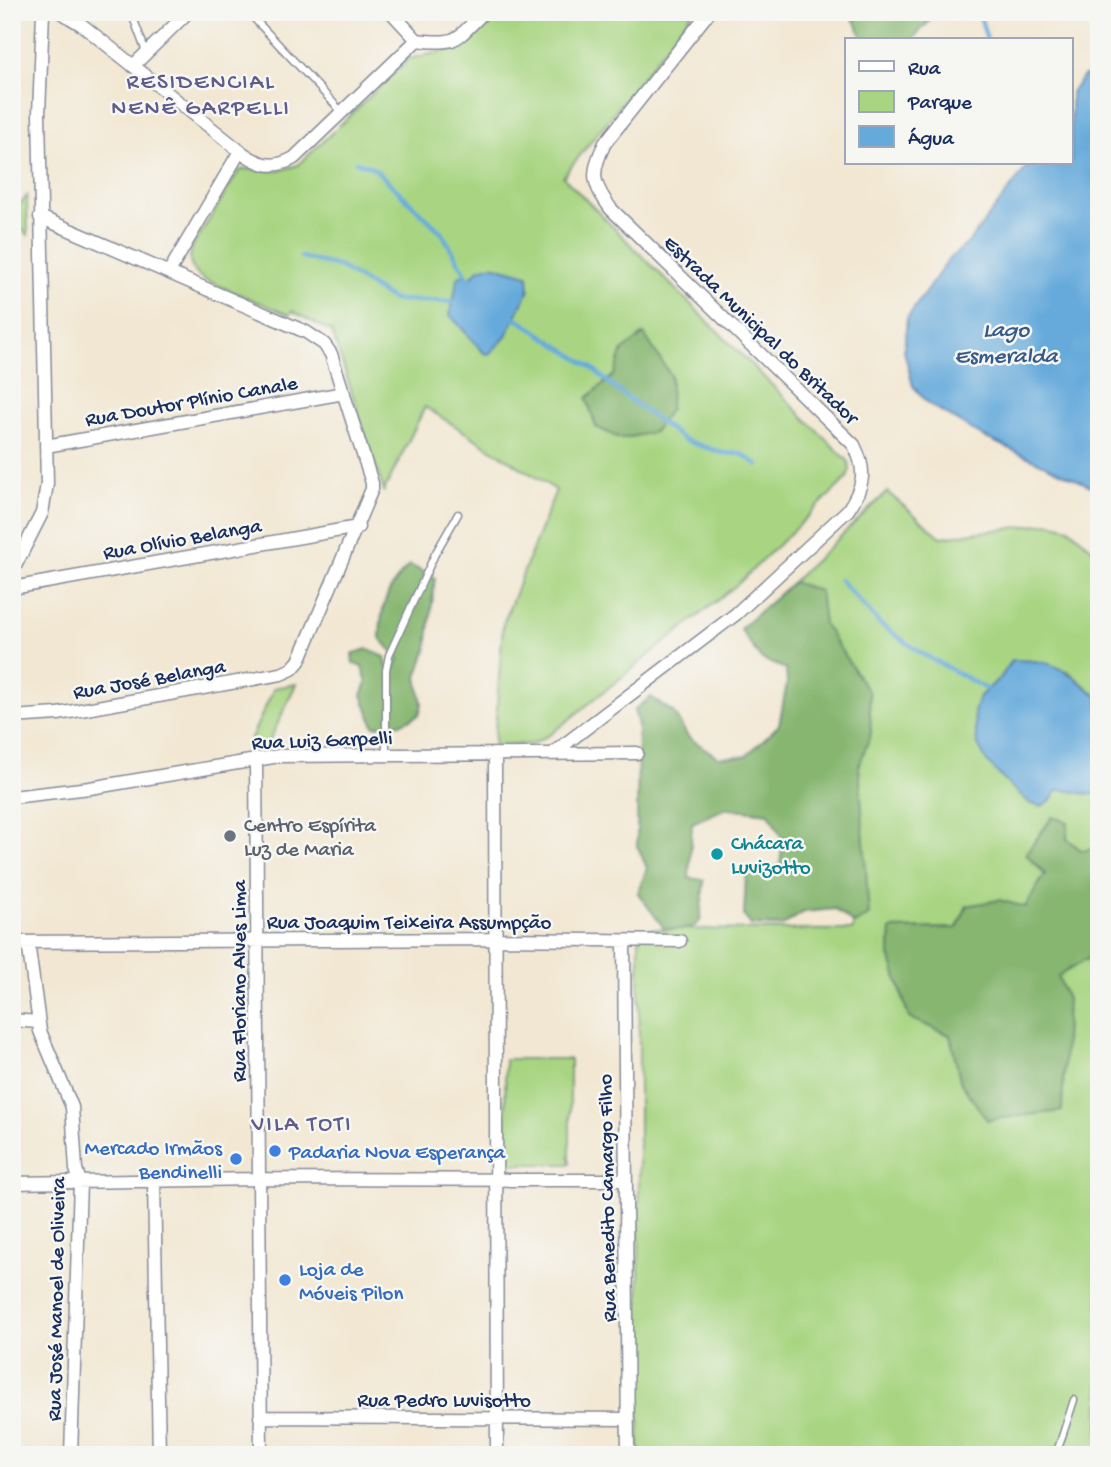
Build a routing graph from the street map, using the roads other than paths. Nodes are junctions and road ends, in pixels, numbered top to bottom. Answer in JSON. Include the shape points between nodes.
{"nodes":[{"id":1,"x":43,"y":12,"type":"edge"},
{"id":2,"x":61,"y":12,"type":"edge"},
{"id":3,"x":131,"y":12,"type":"edge"},
{"id":4,"x":188,"y":12,"type":"edge"},
{"id":5,"x":248,"y":12,"type":"edge"},
{"id":6,"x":390,"y":12,"type":"edge"},
{"id":7,"x":484,"y":12,"type":"edge"},
{"id":8,"x":709,"y":12,"type":"edge"},
{"id":9,"x":417,"y":40,"type":"junction"},
{"id":10,"x":146,"y":52,"type":"junction"},
{"id":11,"x":133,"y":66,"type":"junction"},
{"id":12,"x":342,"y":112,"type":"junction"},
{"id":13,"x":240,"y":151,"type":"junction"},
{"id":14,"x":40,"y":217,"type":"junction"},
{"id":15,"x":169,"y":272,"type":"junction"},
{"id":16,"x":344,"y":393,"type":"junction"},
{"id":17,"x":46,"y":446,"type":"junction"},
{"id":18,"x":458,"y":514,"type":"dead end"},
{"id":19,"x":358,"y":527,"type":"junction"},
{"id":20,"x":12,"y":572,"type":"edge"},
{"id":21,"x":12,"y":588,"type":"edge"},
{"id":22,"x":12,"y":716,"type":"edge"},
{"id":23,"x":637,"y":753,"type":"dead end"},
{"id":24,"x":495,"y":754,"type":"junction"},
{"id":25,"x":552,"y":754,"type":"junction"},
{"id":26,"x":386,"y":755,"type":"junction"},
{"id":27,"x":256,"y":758,"type":"junction"},
{"id":28,"x":12,"y":797,"type":"edge"},
{"id":29,"x":494,"y":939,"type":"junction"},
{"id":30,"x":257,"y":940,"type":"junction"},
{"id":31,"x":624,"y":941,"type":"junction"},
{"id":32,"x":680,"y":941,"type":"dead end"},
{"id":33,"x":12,"y":942,"type":"edge"},
{"id":34,"x":28,"y":942,"type":"junction"},
{"id":35,"x":12,"y":1020,"type":"edge"},
{"id":36,"x":38,"y":1022,"type":"junction"},
{"id":37,"x":496,"y":1179,"type":"junction"},
{"id":38,"x":154,"y":1180,"type":"junction"},
{"id":39,"x":258,"y":1180,"type":"junction"},
{"id":40,"x":624,"y":1180,"type":"junction"},
{"id":41,"x":80,"y":1182,"type":"junction"},
{"id":42,"x":12,"y":1183,"type":"edge"},
{"id":43,"x":1074,"y":1400,"type":"dead end"},
{"id":44,"x":260,"y":1417,"type":"junction"},
{"id":45,"x":496,"y":1418,"type":"junction"},
{"id":46,"x":628,"y":1419,"type":"junction"},
{"id":47,"x":71,"y":1455,"type":"edge"},
{"id":48,"x":159,"y":1455,"type":"edge"},
{"id":49,"x":261,"y":1455,"type":"edge"},
{"id":50,"x":497,"y":1455,"type":"edge"},
{"id":51,"x":628,"y":1455,"type":"edge"},
{"id":52,"x":1056,"y":1455,"type":"edge"}],
"edges":[{"from":1,"to":14,"type":"street"},
{"from":2,"to":11,"type":"street"},
{"from":3,"to":10,"type":"lane"},
{"from":4,"to":10,"type":"street"},
{"from":5,"to":12,"type":"lane"},
{"from":6,"to":9,"type":"street"},
{"from":7,"to":9,"type":"street","via":[[450,42]]},
{"from":8,"to":25,"type":"street","name":"Estrada Municipal do Britador","via":[[606,144],[593,175],[611,209],[854,445],[863,477],[859,494],[848,509],[754,599]]},
{"from":9,"to":12,"type":"street"},
{"from":10,"to":11,"type":"street"},
{"from":11,"to":13,"type":"street"},
{"from":12,"to":13,"type":"street","via":[[285,163],[261,165]]},
{"from":13,"to":15,"type":"street"},
{"from":14,"to":15,"type":"street"},
{"from":14,"to":17,"type":"street"},
{"from":15,"to":16,"type":"street","via":[[314,336],[331,354]]},
{"from":16,"to":17,"type":"street","name":"Rua Doutor Plínio Canale"},
{"from":16,"to":19,"type":"street","via":[[372,483]]},
{"from":17,"to":20,"type":"street","via":[[44,506]]},
{"from":18,"to":26,"type":"lane","via":[[389,655]]},
{"from":19,"to":21,"type":"street","name":"Rua Olívio Belanga"},
{"from":19,"to":22,"type":"street","name":"Rua José Belanga","via":[[292,669],[58,714]]},
{"from":23,"to":25,"type":"street","name":"Rua Luiz Garpelli"},
{"from":24,"to":25,"type":"street","name":"Rua Luiz Garpelli"},
{"from":24,"to":26,"type":"street","name":"Rua Luiz Garpelli"},
{"from":24,"to":29,"type":"street"},
{"from":26,"to":27,"type":"street","name":"Rua Luiz Garpelli"},
{"from":27,"to":28,"type":"street","name":"Rua Luiz Garpelli"},
{"from":27,"to":30,"type":"street","name":"Rua Floriano Alves Lima"},
{"from":29,"to":30,"type":"street","name":"Rua Joaquim Teixeira Assumpção"},
{"from":29,"to":31,"type":"street","name":"Rua Joaquim Teixeira Assumpção"},
{"from":29,"to":37,"type":"street"},
{"from":30,"to":34,"type":"street","name":"Rua Joaquim Teixeira Assumpção"},
{"from":30,"to":39,"type":"street","name":"Rua Floriano Alves Lima"},
{"from":31,"to":32,"type":"street","name":"Rua Joaquim Teixeira Assumpção"},
{"from":31,"to":40,"type":"street","name":"Rua Benedito Camargo Filho"},
{"from":33,"to":34,"type":"street","name":"Rua Joaquim Teixeira Assumpção"},
{"from":34,"to":36,"type":"street","name":"Rua José Manoel de Oliveira"},
{"from":35,"to":36,"type":"street"},
{"from":36,"to":41,"type":"street","name":"Rua José Manoel de Oliveira","via":[[70,1102]]},
{"from":37,"to":39,"type":"street"},
{"from":37,"to":40,"type":"street"},
{"from":37,"to":45,"type":"street"},
{"from":38,"to":39,"type":"street"},
{"from":38,"to":41,"type":"street"},
{"from":38,"to":48,"type":"street"},
{"from":39,"to":44,"type":"street","name":"Rua Floriano Alves Lima"},
{"from":40,"to":46,"type":"street","name":"Rua Benedito Camargo Filho"},
{"from":41,"to":42,"type":"street"},
{"from":41,"to":47,"type":"street","name":"Rua José Manoel de Oliveira"},
{"from":43,"to":52,"type":"lane"},
{"from":44,"to":45,"type":"street","name":"Rua Pedro Luvisotto"},
{"from":44,"to":49,"type":"street","name":"Rua Floriano Alves Lima"},
{"from":45,"to":46,"type":"street","name":"Rua Pedro Luvisotto"},
{"from":45,"to":50,"type":"street"},
{"from":46,"to":51,"type":"street","name":"Rua Benedito Camargo Filho"}]}
